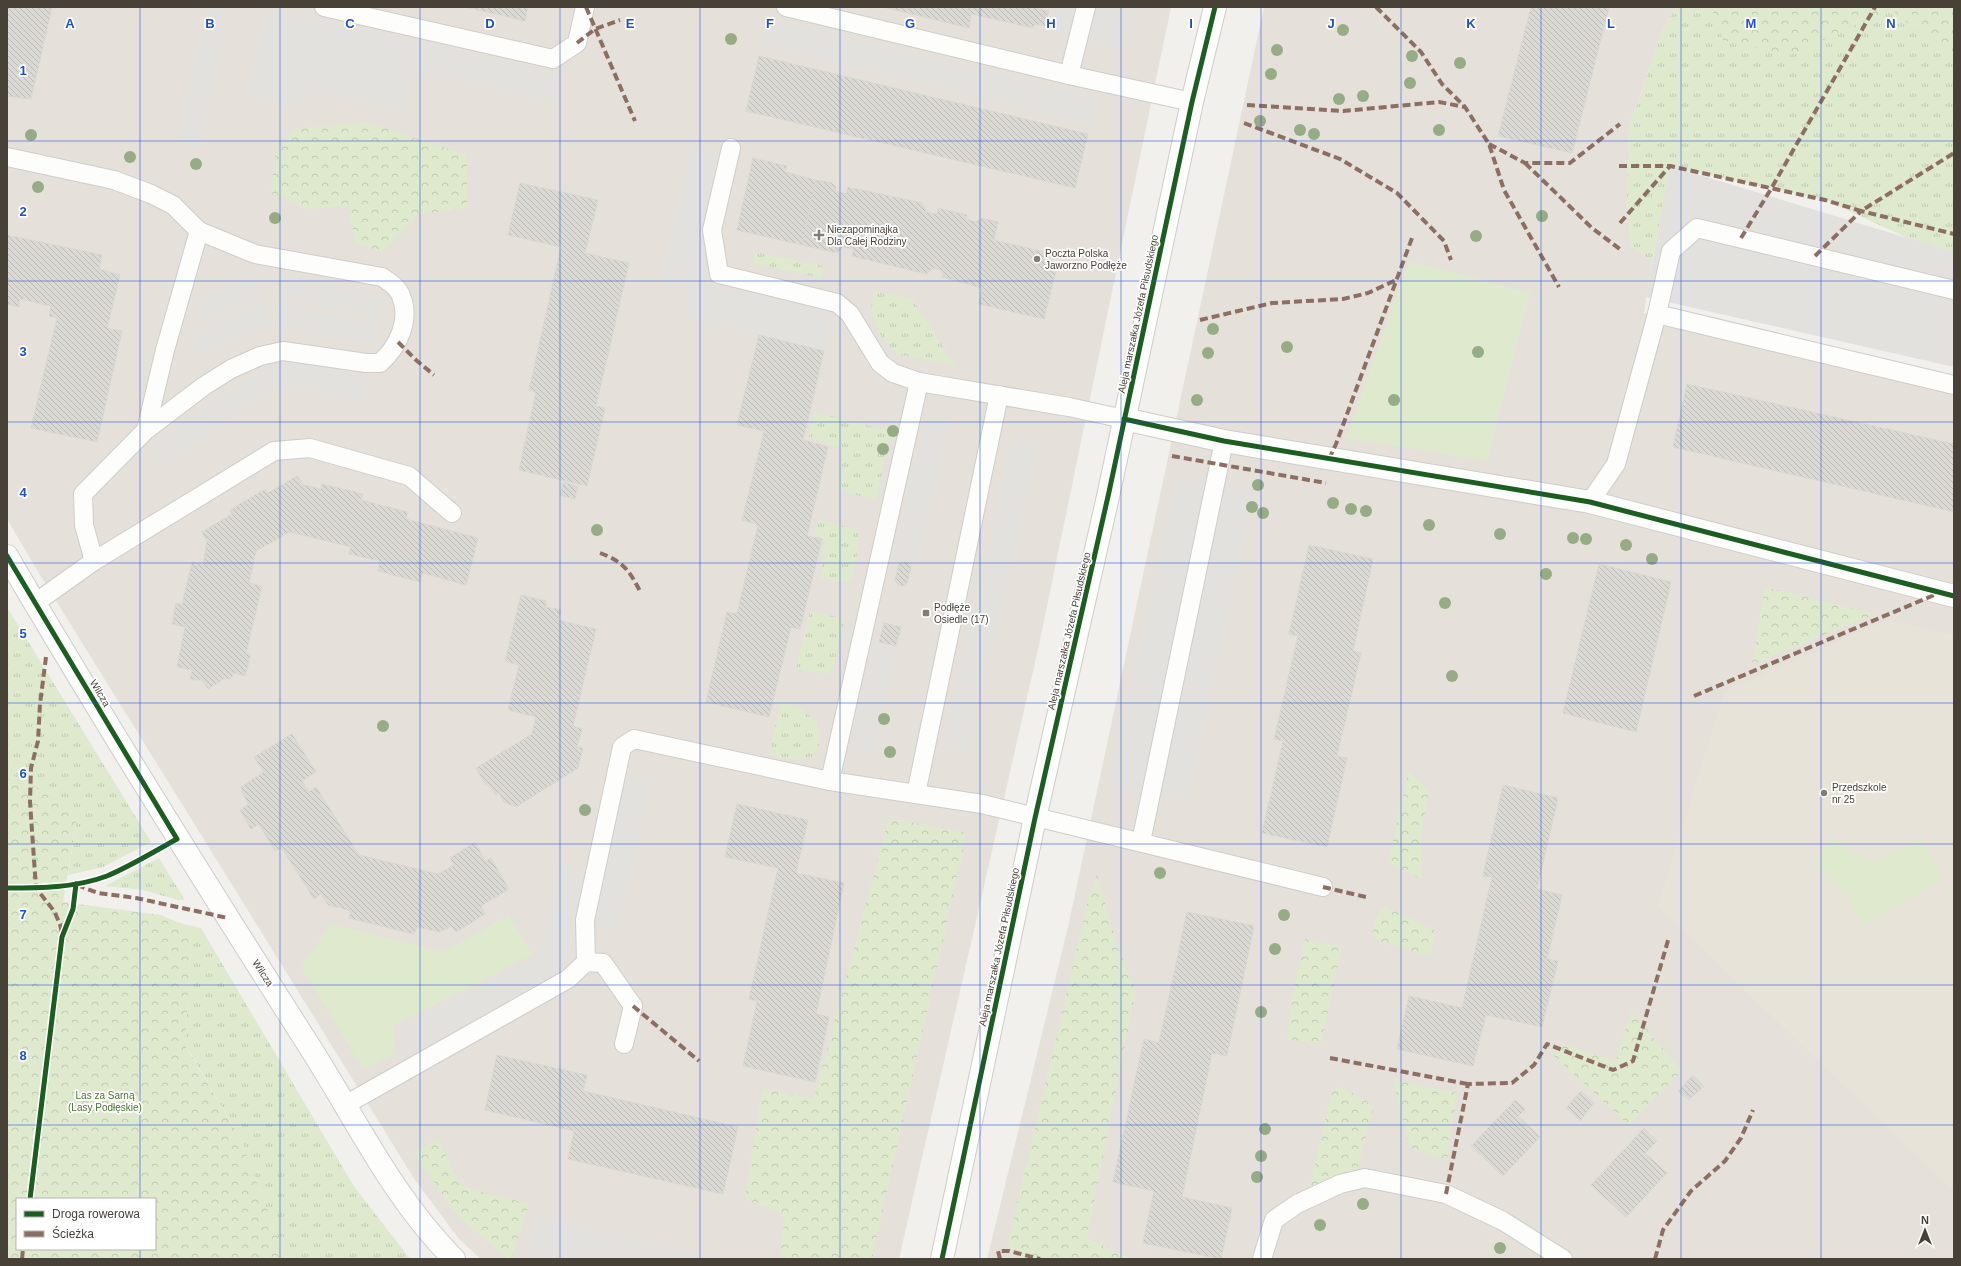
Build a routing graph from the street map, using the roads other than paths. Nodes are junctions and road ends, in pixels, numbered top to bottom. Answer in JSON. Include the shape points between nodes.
{"nodes":[{"id":1,"x":324,"y":7,"type":"edge"},
{"id":2,"x":585,"y":7,"type":"edge"},
{"id":3,"x":786,"y":7,"type":"edge"},
{"id":4,"x":1086,"y":7,"type":"edge"},
{"id":5,"x":1215,"y":7,"type":"edge"},
{"id":6,"x":853,"y":14,"type":"edge"},
{"id":7,"x":1070,"y":75,"type":"junction"},
{"id":8,"x":1192,"y":102,"type":"junction"},
{"id":9,"x":731,"y":148,"type":"dead end"},
{"id":10,"x":7,"y":157,"type":"edge"},
{"id":11,"x":199,"y":231,"type":"junction"},
{"id":12,"x":1954,"y":290,"type":"edge"},
{"id":13,"x":1657,"y":314,"type":"junction"},
{"id":14,"x":919,"y":382,"type":"junction"},
{"id":15,"x":1954,"y":385,"type":"edge"},
{"id":16,"x":999,"y":395,"type":"junction"},
{"id":17,"x":1124,"y":419,"type":"junction"},
{"id":18,"x":146,"y":430,"type":"junction"},
{"id":19,"x":1224,"y":441,"type":"junction"},
{"id":20,"x":1590,"y":502,"type":"junction"},
{"id":21,"x":452,"y":513,"type":"dead end"},
{"id":22,"x":7,"y":556,"type":"edge"},
{"id":23,"x":94,"y":562,"type":"junction"},
{"id":24,"x":1954,"y":596,"type":"edge"},
{"id":25,"x":34,"y":603,"type":"junction"},
{"id":26,"x":830,"y":781,"type":"junction"},
{"id":27,"x":916,"y":794,"type":"junction"},
{"id":28,"x":1036,"y":818,"type":"junction"},
{"id":29,"x":1141,"y":842,"type":"junction"},
{"id":30,"x":1323,"y":887,"type":"dead end"},
{"id":31,"x":586,"y":962,"type":"junction"},
{"id":32,"x":624,"y":1044,"type":"dead end"},
{"id":33,"x":344,"y":1105,"type":"junction"},
{"id":34,"x":454,"y":1259,"type":"edge"},
{"id":35,"x":942,"y":1259,"type":"edge"},
{"id":36,"x":1262,"y":1259,"type":"edge"},
{"id":37,"x":1563,"y":1259,"type":"edge"}],
"edges":[{"from":1,"to":2,"type":"lane","via":[[553,59],[577,43]]},
{"from":3,"to":6,"type":"lane"},
{"from":4,"to":7,"type":"lane"},
{"from":5,"to":8,"type":"street","name":"Aleja marszałka Józefa Piłsudskiego"},
{"from":6,"to":7,"type":"lane"},
{"from":7,"to":8,"type":"lane"},
{"from":8,"to":17,"type":"street","name":"Aleja marszałka Józefa Piłsudskiego"},
{"from":9,"to":14,"type":"lane","via":[[712,230],[719,274],[837,303],[850,314],[880,363],[894,374]]},
{"from":10,"to":11,"type":"lane","via":[[114,180],[151,194],[173,205]]},
{"from":11,"to":18,"type":"lane"},
{"from":11,"to":18,"type":"lane","via":[[255,254],[382,277],[395,287],[401,296],[404,310],[402,330],[391,353],[380,363],[283,351],[260,356],[231,369],[204,386]]},
{"from":12,"to":13,"type":"lane","via":[[1697,228],[1672,251]]},
{"from":13,"to":15,"type":"lane"},
{"from":13,"to":20,"type":"lane","via":[[1616,464]]},
{"from":14,"to":16,"type":"lane"},
{"from":14,"to":26,"type":"lane"},
{"from":16,"to":17,"type":"lane"},
{"from":16,"to":27,"type":"lane"},
{"from":17,"to":19,"type":"street"},
{"from":17,"to":28,"type":"street","name":"Aleja marszałka Józefa Piłsudskiego"},
{"from":18,"to":23,"type":"lane","via":[[83,494],[84,525]]},
{"from":19,"to":20,"type":"street"},
{"from":19,"to":29,"type":"lane"},
{"from":20,"to":24,"type":"street"},
{"from":21,"to":23,"type":"lane","via":[[409,476],[310,448],[274,451]]},
{"from":22,"to":25,"type":"street","name":"Wilcza"},
{"from":23,"to":25,"type":"lane"},
{"from":25,"to":33,"type":"street","name":"Wilcza","via":[[177,839],[315,1054]]},
{"from":26,"to":27,"type":"lane"},
{"from":26,"to":31,"type":"lane","via":[[634,739],[622,747],[585,920]]},
{"from":27,"to":28,"type":"lane","via":[[982,804]]},
{"from":28,"to":29,"type":"lane"},
{"from":28,"to":35,"type":"street","name":"Aleja marszałka Józefa Piłsudskiego"},
{"from":29,"to":30,"type":"lane"},
{"from":31,"to":32,"type":"lane","via":[[603,963],[633,1006]]},
{"from":31,"to":33,"type":"lane","via":[[568,979]]},
{"from":33,"to":34,"type":"street","name":"Wilcza","via":[[405,1203]]},
{"from":36,"to":37,"type":"lane","via":[[1274,1220],[1304,1201],[1340,1184],[1365,1178],[1446,1194],[1503,1221]]}]}
